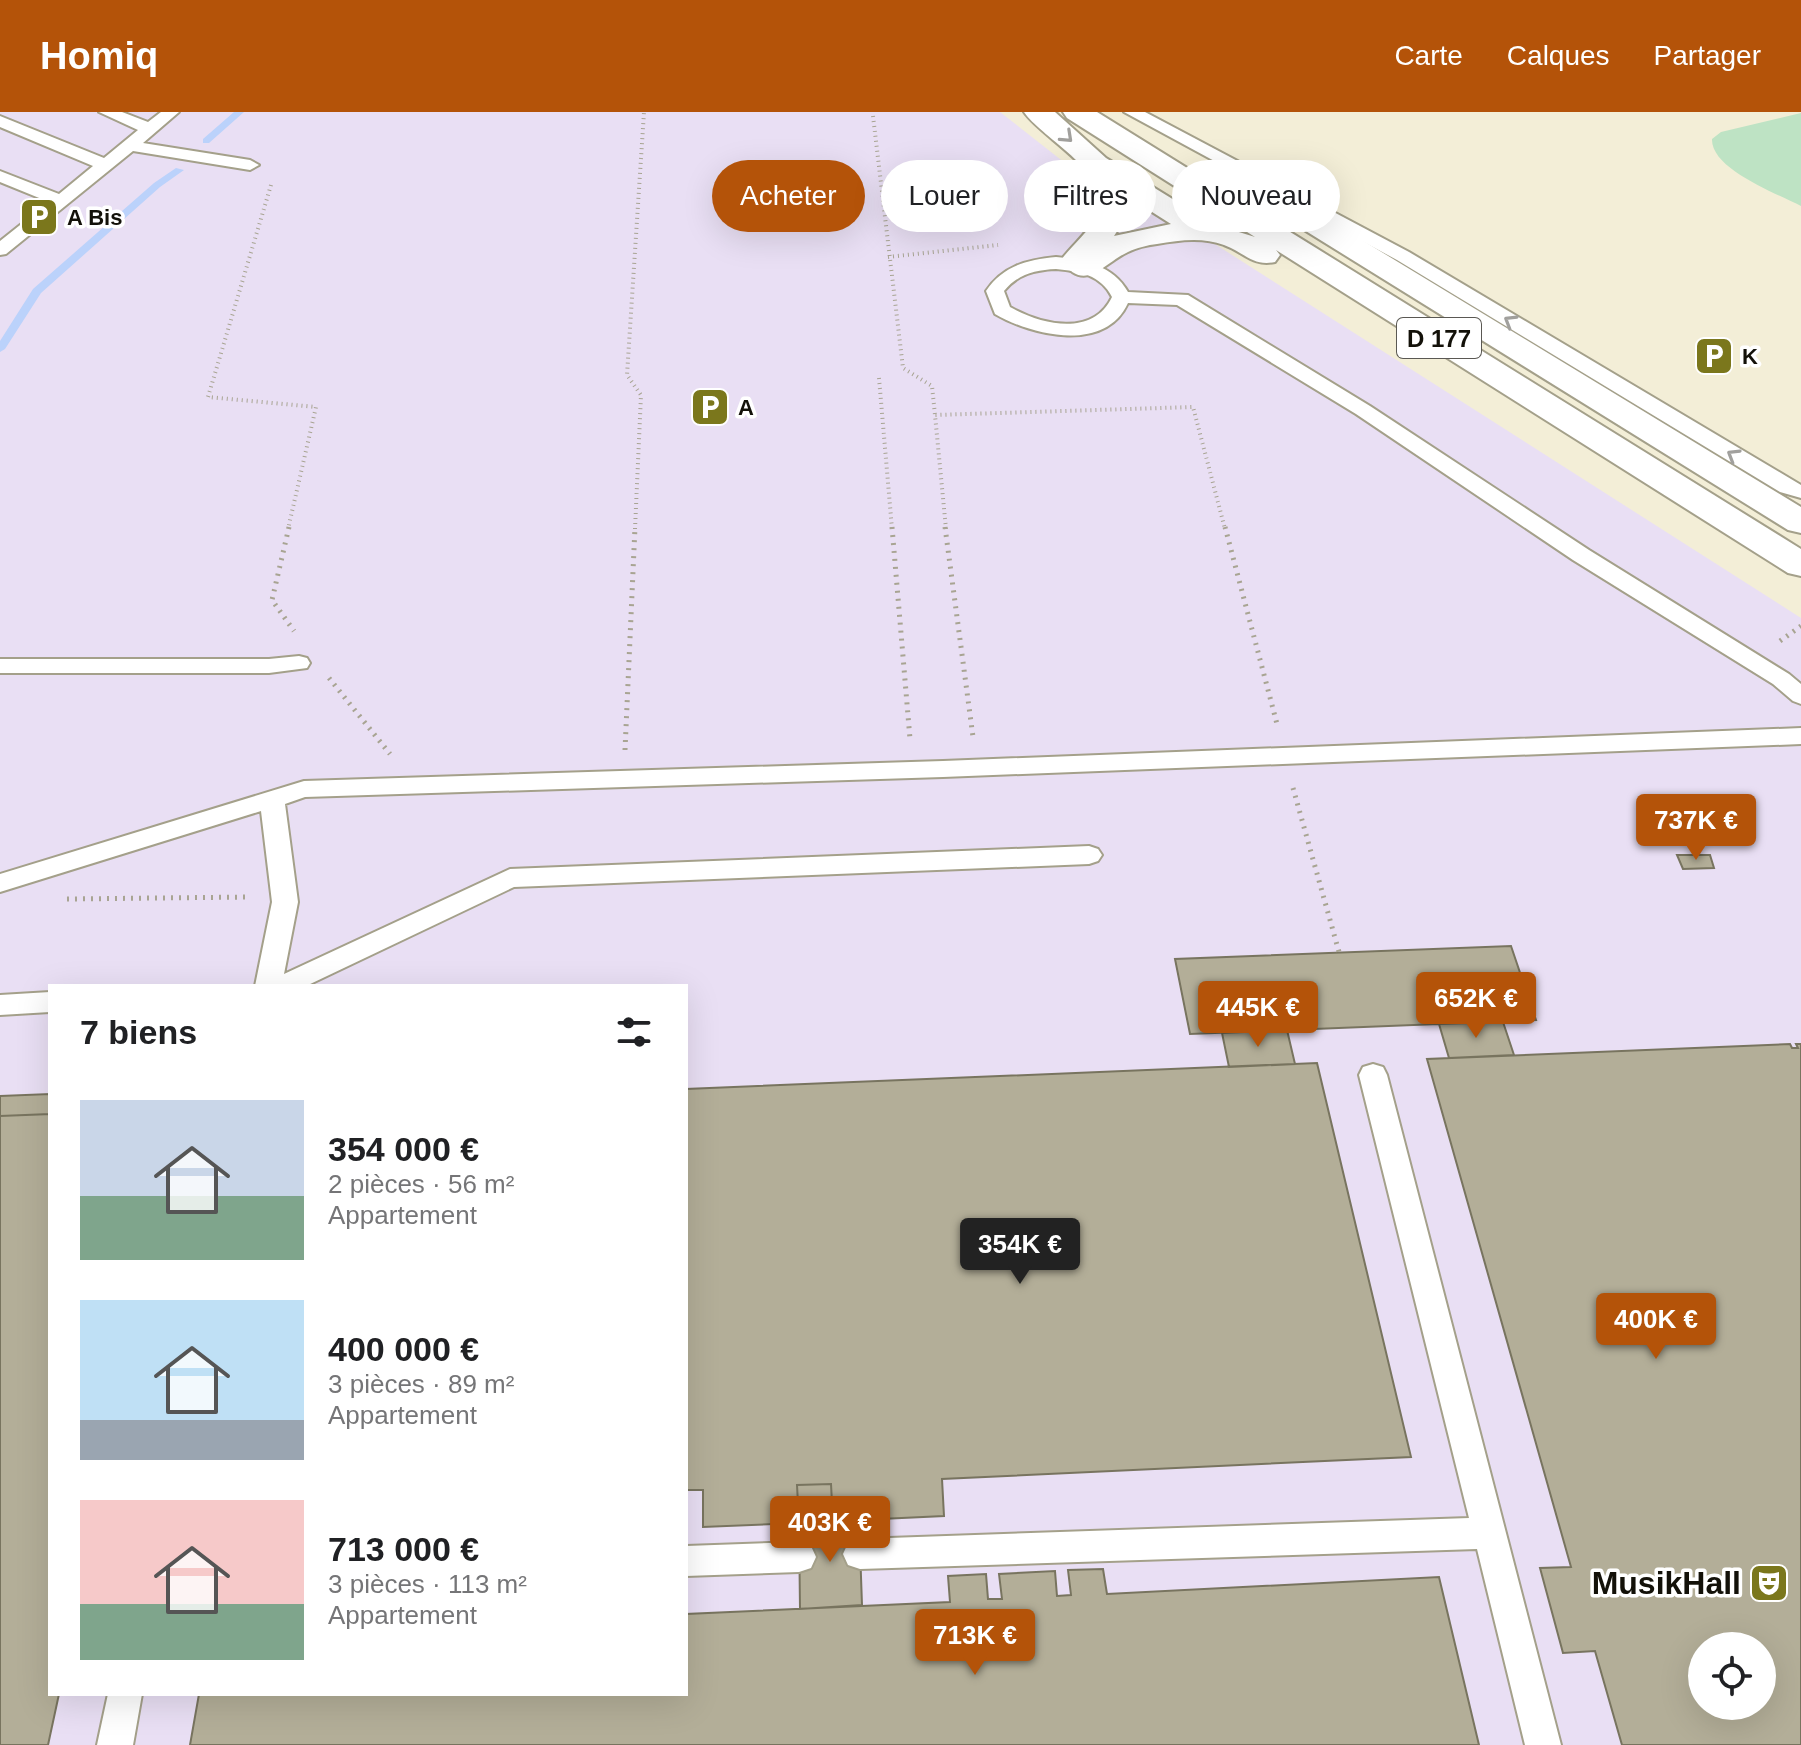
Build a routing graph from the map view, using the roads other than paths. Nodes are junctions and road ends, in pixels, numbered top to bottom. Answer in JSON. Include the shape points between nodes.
{"nodes":[{"id":1,"x":107,"y":112,"type":"edge"},
{"id":2,"x":171,"y":112,"type":"edge"},
{"id":3,"x":1038,"y":112,"type":"edge"},
{"id":4,"x":1077,"y":112,"type":"edge"},
{"id":5,"x":1132,"y":112,"type":"edge"},
{"id":6,"x":0,"y":121,"type":"edge"},
{"id":7,"x":151,"y":129,"type":"junction"},
{"id":8,"x":131,"y":146,"type":"junction"},
{"id":9,"x":1092,"y":160,"type":"edge"},
{"id":10,"x":106,"y":165,"type":"junction"},
{"id":11,"x":250,"y":165,"type":"dead end"},
{"id":12,"x":0,"y":176,"type":"edge"},
{"id":13,"x":62,"y":201,"type":"junction"},
{"id":14,"x":1101,"y":232,"type":"edge"},
{"id":15,"x":1182,"y":232,"type":"edge"},
{"id":16,"x":1210,"y":232,"type":"edge"},
{"id":17,"x":5,"y":240,"type":"edge"},
{"id":18,"x":1078,"y":266,"type":"junction"},
{"id":19,"x":1121,"y":297,"type":"junction"},
{"id":20,"x":1801,"y":492,"type":"edge"},
{"id":21,"x":1801,"y":522,"type":"edge"},
{"id":22,"x":1801,"y":565,"type":"edge"},
{"id":23,"x":1801,"y":574,"type":"edge"},
{"id":24,"x":299,"y":663,"type":"dead end"},
{"id":25,"x":0,"y":666,"type":"edge"},
{"id":26,"x":1801,"y":696,"type":"edge"},
{"id":27,"x":1801,"y":736,"type":"edge"},
{"id":28,"x":272,"y":799,"type":"junction"},
{"id":29,"x":1089,"y":855,"type":"dead end"},
{"id":30,"x":0,"y":883,"type":"edge"},
{"id":31,"x":268,"y":984,"type":"edge"},
{"id":32,"x":286,"y":984,"type":"edge"},
{"id":33,"x":48,"y":1002,"type":"edge"},
{"id":34,"x":0,"y":1005,"type":"edge"},
{"id":35,"x":1373,"y":1075,"type":"dead end"},
{"id":36,"x":1490,"y":1533,"type":"junction"},
{"id":37,"x":860,"y":1554,"type":"dead end"},
{"id":38,"x":799,"y":1557,"type":"dead end"},
{"id":39,"x":688,"y":1561,"type":"edge"},
{"id":40,"x":125,"y":1696,"type":"edge"},
{"id":41,"x":115,"y":1745,"type":"edge"},
{"id":42,"x":1543,"y":1745,"type":"edge"}],
"edges":[{"from":1,"to":7,"type":"lane"},
{"from":2,"to":7,"type":"lane"},
{"from":3,"to":9,"type":"highway","one_way":true},
{"from":4,"to":22,"type":"highway","number":"D 177"},
{"from":20,"to":5,"type":"lane","one_way":true,"via":[[1403,256]]},
{"from":5,"to":21,"type":"highway","number":"D 177"},
{"from":6,"to":10,"type":"lane"},
{"from":7,"to":8,"type":"lane"},
{"from":8,"to":10,"type":"lane"},
{"from":8,"to":11,"type":"lane"},
{"from":10,"to":13,"type":"lane"},
{"from":12,"to":13,"type":"lane"},
{"from":13,"to":17,"type":"lane"},
{"from":14,"to":18,"type":"highway"},
{"from":15,"to":18,"type":"highway","via":[[1117,245]]},
{"from":16,"to":23,"type":"highway","via":[[1237,239]]},
{"from":18,"to":19,"type":"lane","via":[[1110,279]]},
{"from":18,"to":19,"type":"lane","via":[[1038,264],[1009,274],[995,291],[996,301],[1027,325],[1064,330],[1111,316]]},
{"from":19,"to":26,"type":"lane","via":[[1181,299],[1375,417]]},
{"from":24,"to":25,"type":"lane"},
{"from":27,"to":28,"type":"lane","via":[[414,784],[304,789]]},
{"from":28,"to":30,"type":"lane"},
{"from":28,"to":31,"type":"lane","via":[[284,896]]},
{"from":29,"to":32,"type":"lane","via":[[510,878]]},
{"from":33,"to":34,"type":"lane"},
{"from":35,"to":36,"type":"lane"},
{"from":36,"to":37,"type":"lane"},
{"from":36,"to":42,"type":"lane"},
{"from":38,"to":39,"type":"lane"},
{"from":40,"to":41,"type":"lane"}]}
